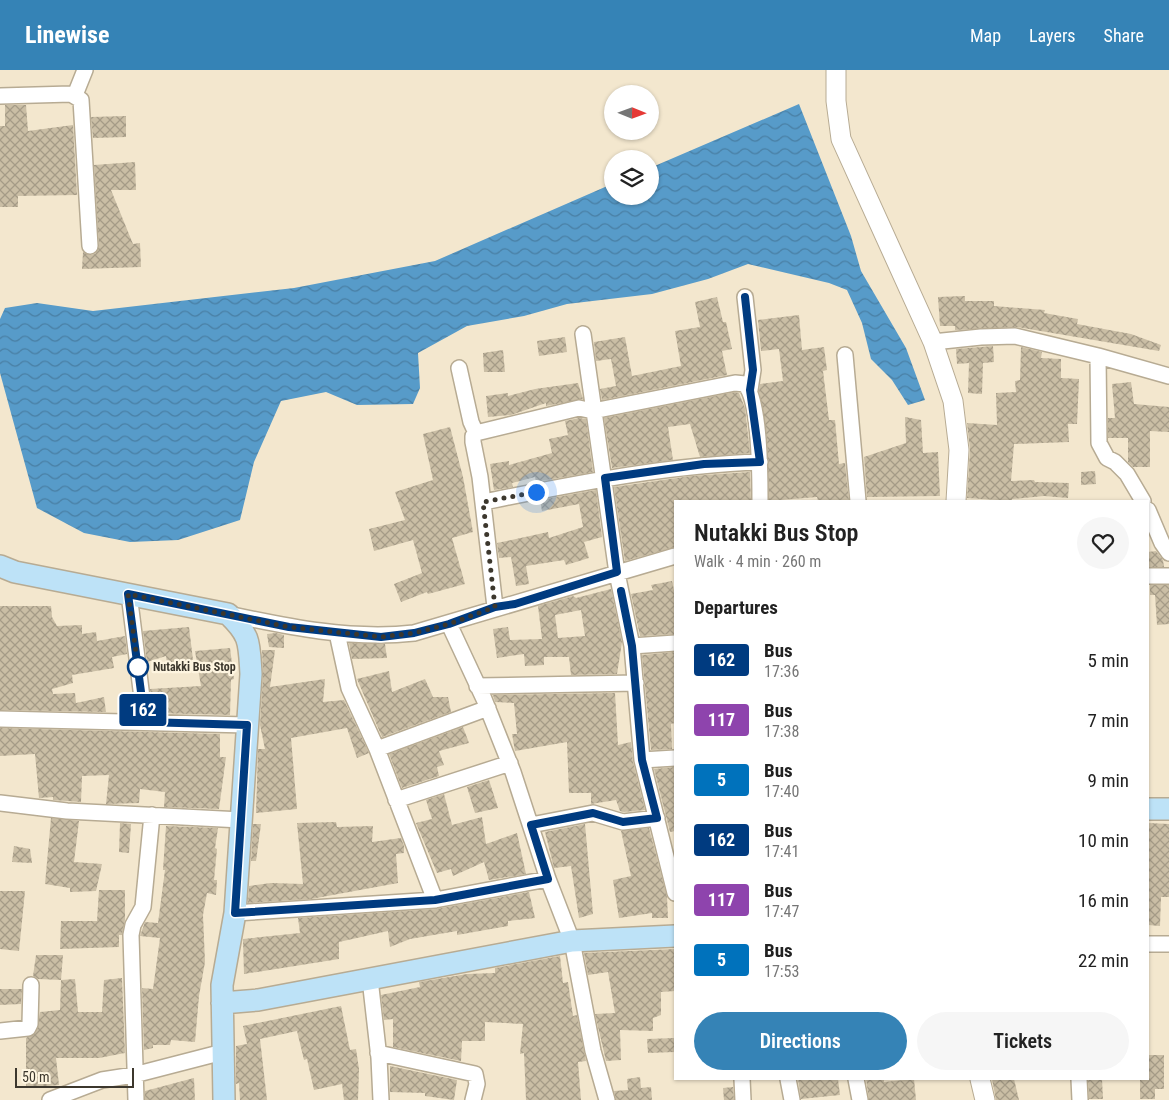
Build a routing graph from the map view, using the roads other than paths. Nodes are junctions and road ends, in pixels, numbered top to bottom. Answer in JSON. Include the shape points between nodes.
{"nodes":[{"id":1,"x":85,"y":70,"type":"edge"},
{"id":2,"x":836,"y":70,"type":"edge"},
{"id":3,"x":74,"y":95,"type":"junction"},
{"id":4,"x":0,"y":96,"type":"edge"},
{"id":5,"x":90,"y":246,"type":"dead end"},
{"id":6,"x":745,"y":297,"type":"dead end"},
{"id":7,"x":583,"y":334,"type":"dead end"},
{"id":8,"x":933,"y":342,"type":"junction"},
{"id":9,"x":844,"y":356,"type":"dead end"},
{"id":10,"x":1098,"y":356,"type":"junction"},
{"id":11,"x":459,"y":368,"type":"dead end"},
{"id":12,"x":1169,"y":376,"type":"edge"},
{"id":13,"x":750,"y":390,"type":"junction"},
{"id":14,"x":592,"y":411,"type":"junction"},
{"id":15,"x":476,"y":433,"type":"junction"},
{"id":16,"x":760,"y":462,"type":"junction"},
{"id":17,"x":605,"y":478,"type":"junction"},
{"id":18,"x":760,"y":500,"type":"edge"},
{"id":19,"x":858,"y":500,"type":"edge"},
{"id":20,"x":956,"y":500,"type":"edge"},
{"id":21,"x":1142,"y":500,"type":"edge"},
{"id":22,"x":483,"y":502,"type":"junction"},
{"id":23,"x":1149,"y":512,"type":"edge"},
{"id":24,"x":1169,"y":553,"type":"edge"},
{"id":25,"x":674,"y":556,"type":"edge"},
{"id":26,"x":0,"y":566,"type":"edge"},
{"id":27,"x":617,"y":572,"type":"junction"},
{"id":28,"x":1149,"y":576,"type":"edge"},
{"id":29,"x":1169,"y":576,"type":"edge"},
{"id":30,"x":128,"y":594,"type":"junction"},
{"id":31,"x":495,"y":607,"type":"junction"},
{"id":32,"x":228,"y":614,"type":"junction"},
{"id":33,"x":449,"y":624,"type":"junction"},
{"id":34,"x":337,"y":633,"type":"junction"},
{"id":35,"x":674,"y":643,"type":"edge"},
{"id":36,"x":632,"y":646,"type":"junction"},
{"id":37,"x":636,"y":683,"type":"junction"},
{"id":38,"x":476,"y":686,"type":"junction"},
{"id":39,"x":488,"y":708,"type":"junction"},
{"id":40,"x":0,"y":719,"type":"edge"},
{"id":41,"x":145,"y":722,"type":"junction"},
{"id":42,"x":247,"y":725,"type":"junction"},
{"id":43,"x":377,"y":748,"type":"junction"},
{"id":44,"x":674,"y":758,"type":"edge"},
{"id":45,"x":642,"y":760,"type":"junction"},
{"id":46,"x":510,"y":763,"type":"junction"},
{"id":47,"x":396,"y":800,"type":"junction"},
{"id":48,"x":0,"y":803,"type":"edge"},
{"id":49,"x":1169,"y":808,"type":"edge"},
{"id":50,"x":1149,"y":809,"type":"edge"},
{"id":51,"x":152,"y":815,"type":"junction"},
{"id":52,"x":657,"y":818,"type":"junction"},
{"id":53,"x":241,"y":820,"type":"junction"},
{"id":54,"x":531,"y":825,"type":"junction"},
{"id":55,"x":548,"y":879,"type":"junction"},
{"id":56,"x":674,"y":889,"type":"edge"},
{"id":57,"x":435,"y":900,"type":"junction"},
{"id":58,"x":235,"y":913,"type":"junction"},
{"id":59,"x":674,"y":936,"type":"edge"},
{"id":60,"x":572,"y":941,"type":"junction"},
{"id":61,"x":1149,"y":944,"type":"edge"},
{"id":62,"x":1169,"y":944,"type":"edge"},
{"id":63,"x":370,"y":978,"type":"junction"},
{"id":64,"x":31,"y":985,"type":"dead end"},
{"id":65,"x":222,"y":1003,"type":"junction"},
{"id":66,"x":0,"y":1031,"type":"edge"},
{"id":67,"x":223,"y":1052,"type":"junction"},
{"id":68,"x":378,"y":1053,"type":"junction"},
{"id":69,"x":134,"y":1075,"type":"junction"},
{"id":70,"x":745,"y":1080,"type":"edge"},
{"id":71,"x":788,"y":1080,"type":"edge"},
{"id":72,"x":856,"y":1080,"type":"edge"},
{"id":73,"x":980,"y":1080,"type":"edge"},
{"id":74,"x":1079,"y":1080,"type":"edge"},
{"id":75,"x":50,"y":1100,"type":"edge"},
{"id":76,"x":136,"y":1100,"type":"edge"},
{"id":77,"x":224,"y":1100,"type":"edge"},
{"id":78,"x":381,"y":1100,"type":"edge"},
{"id":79,"x":473,"y":1100,"type":"edge"},
{"id":80,"x":607,"y":1100,"type":"edge"},
{"id":81,"x":743,"y":1100,"type":"edge"},
{"id":82,"x":792,"y":1100,"type":"edge"},
{"id":83,"x":860,"y":1100,"type":"edge"},
{"id":84,"x":985,"y":1100,"type":"edge"},
{"id":85,"x":1080,"y":1100,"type":"edge"}],
"edges":[{"from":1,"to":3,"type":"street"},
{"from":2,"to":8,"type":"street","via":[[841,139]]},
{"from":3,"to":4,"type":"street"},
{"from":3,"to":5,"type":"street","via":[[81,100],[84,109]]},
{"from":6,"to":13,"type":"street","via":[[753,370]]},
{"from":7,"to":14,"type":"street"},
{"from":8,"to":10,"type":"street","via":[[1015,336]]},
{"from":8,"to":20,"type":"street","via":[[953,401],[959,450]]},
{"from":9,"to":19,"type":"street"},
{"from":10,"to":12,"type":"street"},
{"from":10,"to":21,"type":"street","via":[[1099,443],[1107,458],[1126,474]]},
{"from":11,"to":15,"type":"street"},
{"from":13,"to":14,"type":"street","via":[[745,384],[735,383]]},
{"from":13,"to":16,"type":"street"},
{"from":14,"to":15,"type":"street","via":[[579,408]]},
{"from":14,"to":17,"type":"street"},
{"from":15,"to":22,"type":"street","via":[[472,436]]},
{"from":16,"to":17,"type":"street","via":[[704,464]]},
{"from":16,"to":18,"type":"street"},
{"from":17,"to":22,"type":"street"},
{"from":17,"to":27,"type":"street"},
{"from":22,"to":31,"type":"street"},
{"from":23,"to":24,"type":"street"},
{"from":25,"to":27,"type":"street"},
{"from":26,"to":30,"type":"main road","via":[[15,572]]},
{"from":27,"to":31,"type":"street","via":[[515,604]]},
{"from":27,"to":36,"type":"street"},
{"from":28,"to":29,"type":"street"},
{"from":30,"to":32,"type":"main road"},
{"from":30,"to":41,"type":"street"},
{"from":31,"to":33,"type":"street"},
{"from":32,"to":34,"type":"street"},
{"from":32,"to":42,"type":"main road","via":[[243,628],[249,643],[251,674]]},
{"from":33,"to":34,"type":"street","via":[[381,637]]},
{"from":33,"to":38,"type":"street"},
{"from":34,"to":43,"type":"street","via":[[349,688]]},
{"from":35,"to":36,"type":"street"},
{"from":36,"to":37,"type":"street"},
{"from":37,"to":38,"type":"street"},
{"from":37,"to":45,"type":"street"},
{"from":38,"to":39,"type":"street"},
{"from":39,"to":43,"type":"street"},
{"from":39,"to":46,"type":"street"},
{"from":40,"to":41,"type":"street"},
{"from":41,"to":42,"type":"street"},
{"from":42,"to":53,"type":"main road"},
{"from":43,"to":47,"type":"street"},
{"from":44,"to":45,"type":"street"},
{"from":45,"to":52,"type":"street"},
{"from":46,"to":47,"type":"street"},
{"from":46,"to":54,"type":"street"},
{"from":47,"to":57,"type":"street"},
{"from":48,"to":51,"type":"street","via":[[67,811]]},
{"from":49,"to":50,"type":"main road"},
{"from":51,"to":53,"type":"street"},
{"from":51,"to":69,"type":"street","via":[[143,907],[131,935]]},
{"from":52,"to":54,"type":"street","via":[[623,822],[593,813]]},
{"from":52,"to":56,"type":"street"},
{"from":53,"to":58,"type":"main road"},
{"from":54,"to":55,"type":"street"},
{"from":55,"to":57,"type":"street"},
{"from":55,"to":60,"type":"street"},
{"from":57,"to":58,"type":"street"},
{"from":58,"to":65,"type":"main road","via":[[222,985]]},
{"from":59,"to":60,"type":"main road"},
{"from":60,"to":63,"type":"main road"},
{"from":60,"to":80,"type":"street"},
{"from":61,"to":62,"type":"street"},
{"from":63,"to":65,"type":"main road","via":[[258,1000]]},
{"from":63,"to":68,"type":"street"},
{"from":64,"to":66,"type":"street","via":[[28,1028]]},
{"from":65,"to":67,"type":"main road"},
{"from":67,"to":69,"type":"street"},
{"from":67,"to":77,"type":"main road"},
{"from":68,"to":78,"type":"street"},
{"from":68,"to":79,"type":"street","via":[[474,1074],[477,1084]]},
{"from":69,"to":75,"type":"street","via":[[102,1080]]},
{"from":69,"to":76,"type":"street"},
{"from":70,"to":81,"type":"street"},
{"from":71,"to":82,"type":"street"},
{"from":72,"to":83,"type":"street"},
{"from":73,"to":84,"type":"street"},
{"from":74,"to":85,"type":"street"}]}
